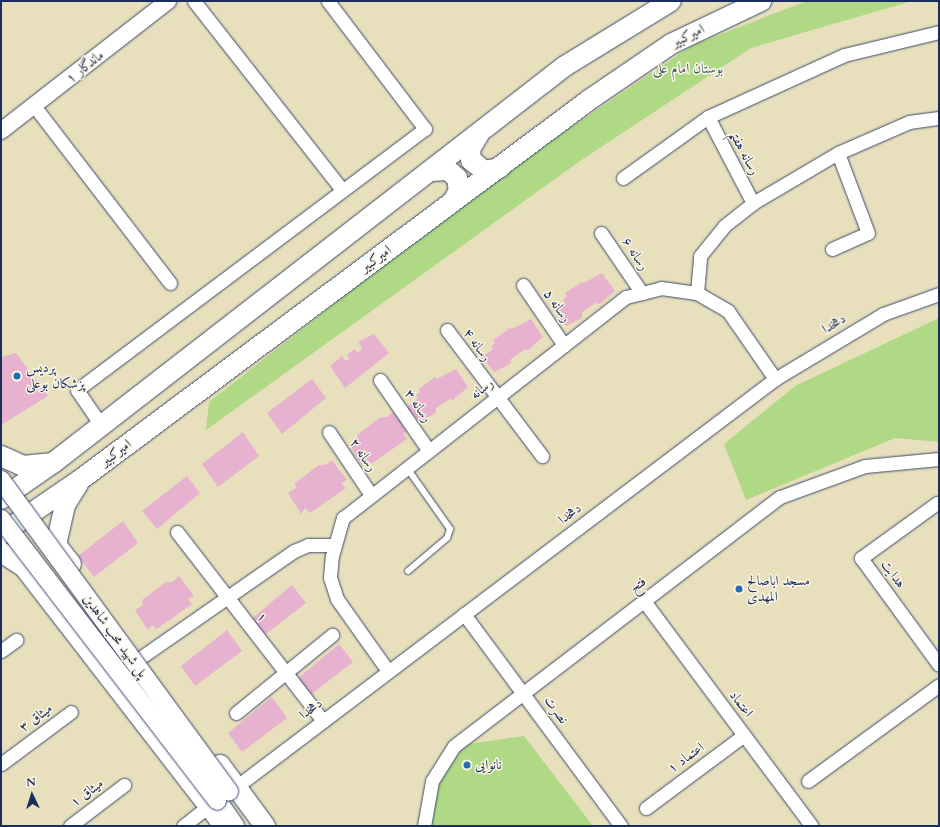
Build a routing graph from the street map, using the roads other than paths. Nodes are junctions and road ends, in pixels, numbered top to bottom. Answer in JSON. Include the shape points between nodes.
{"nodes":[{"id":1,"x":168,"y":1,"type":"edge"},
{"id":2,"x":194,"y":1,"type":"edge"},
{"id":3,"x":328,"y":1,"type":"edge"},
{"id":4,"x":671,"y":1,"type":"edge"},
{"id":5,"x":761,"y":1,"type":"edge"},
{"id":6,"x":939,"y":32,"type":"edge"},
{"id":7,"x":35,"y":107,"type":"junction"},
{"id":8,"x":708,"y":117,"type":"junction"},
{"id":9,"x":939,"y":118,"type":"edge"},
{"id":10,"x":1,"y":131,"type":"edge"},
{"id":11,"x":479,"y":134,"type":"junction"},
{"id":12,"x":838,"y":153,"type":"junction"},
{"id":13,"x":500,"y":168,"type":"junction"},
{"id":14,"x":431,"y":171,"type":"junction"},
{"id":15,"x":623,"y":178,"type":"dead end"},
{"id":16,"x":342,"y":190,"type":"junction"},
{"id":17,"x":454,"y":200,"type":"junction"},
{"id":18,"x":753,"y":203,"type":"junction"},
{"id":19,"x":601,"y":233,"type":"dead end"},
{"id":20,"x":832,"y":249,"type":"dead end"},
{"id":21,"x":170,"y":283,"type":"dead end"},
{"id":22,"x":523,"y":286,"type":"dead end"},
{"id":23,"x":642,"y":293,"type":"junction"},
{"id":24,"x":697,"y":293,"type":"junction"},
{"id":25,"x":939,"y":294,"type":"edge"},
{"id":26,"x":447,"y":330,"type":"dead end"},
{"id":27,"x":564,"y":345,"type":"junction"},
{"id":28,"x":775,"y":379,"type":"junction"},
{"id":29,"x":380,"y":380,"type":"dead end"},
{"id":30,"x":496,"y":398,"type":"junction"},
{"id":31,"x":101,"y":425,"type":"junction"},
{"id":32,"x":329,"y":432,"type":"dead end"},
{"id":33,"x":429,"y":451,"type":"junction"},
{"id":34,"x":1,"y":456,"type":"edge"},
{"id":35,"x":542,"y":456,"type":"dead end"},
{"id":36,"x":939,"y":459,"type":"edge"},
{"id":37,"x":53,"y":463,"type":"junction"},
{"id":38,"x":407,"y":468,"type":"junction"},
{"id":39,"x":1,"y":480,"type":"edge"},
{"id":40,"x":80,"y":480,"type":"junction"},
{"id":41,"x":371,"y":495,"type":"junction"},
{"id":42,"x":1,"y":499,"type":"edge"},
{"id":43,"x":937,"y":502,"type":"dead end"},
{"id":44,"x":1,"y":519,"type":"edge"},
{"id":45,"x":177,"y":532,"type":"dead end"},
{"id":46,"x":1,"y":534,"type":"edge"},
{"id":47,"x":56,"y":545,"type":"junction"},
{"id":48,"x":335,"y":545,"type":"junction"},
{"id":49,"x":1,"y":552,"type":"edge"},
{"id":50,"x":24,"y":567,"type":"junction"},
{"id":51,"x":408,"y":571,"type":"dead end"},
{"id":52,"x":226,"y":598,"type":"junction"},
{"id":53,"x":644,"y":601,"type":"junction"},
{"id":54,"x":464,"y":614,"type":"junction"},
{"id":55,"x":332,"y":635,"type":"dead end"},
{"id":56,"x":16,"y":640,"type":"dead end"},
{"id":57,"x":1,"y":651,"type":"edge"},
{"id":58,"x":140,"y":658,"type":"junction"},
{"id":59,"x":939,"y":665,"type":"edge"},
{"id":60,"x":388,"y":671,"type":"junction"},
{"id":61,"x":286,"y":673,"type":"junction"},
{"id":62,"x":939,"y":685,"type":"edge"},
{"id":63,"x":524,"y":692,"type":"junction"},
{"id":64,"x":71,"y":712,"type":"dead end"},
{"id":65,"x":236,"y":713,"type":"dead end"},
{"id":66,"x":323,"y":721,"type":"junction"},
{"id":67,"x":744,"y":735,"type":"junction"},
{"id":68,"x":1,"y":764,"type":"edge"},
{"id":69,"x":808,"y":781,"type":"dead end"},
{"id":70,"x":124,"y":785,"type":"dead end"},
{"id":71,"x":223,"y":796,"type":"junction"},
{"id":72,"x":646,"y":808,"type":"dead end"},
{"id":73,"x":70,"y":826,"type":"edge"},
{"id":74,"x":183,"y":826,"type":"edge"},
{"id":75,"x":224,"y":826,"type":"edge"},
{"id":76,"x":235,"y":826,"type":"edge"},
{"id":77,"x":255,"y":826,"type":"edge"},
{"id":78,"x":266,"y":826,"type":"edge"},
{"id":79,"x":424,"y":826,"type":"edge"},
{"id":80,"x":620,"y":826,"type":"edge"},
{"id":81,"x":812,"y":826,"type":"edge"}],
"edges":[{"from":1,"to":7,"type":"street","name":"ماندگار ۱"},
{"from":2,"to":16,"type":"street"},
{"from":3,"to":16,"type":"street","via":[[425,129]]},
{"from":4,"to":11,"type":"main road","via":[[565,66]]},
{"from":5,"to":13,"type":"main road","name":"امیرکبیر","via":[[672,44],[589,100]]},
{"from":6,"to":8,"type":"street","via":[[844,56]]},
{"from":7,"to":10,"type":"street","name":"ماندگار ۱"},
{"from":7,"to":21,"type":"street"},
{"from":8,"to":15,"type":"street"},
{"from":8,"to":18,"type":"street","name":"رسانه هفتم"},
{"from":9,"to":12,"type":"street","via":[[909,122]]},
{"from":11,"to":13,"type":"main road","via":[[470,149],[470,160],[484,171]]},
{"from":11,"to":14,"type":"main road"},
{"from":12,"to":18,"type":"street"},
{"from":12,"to":20,"type":"street","via":[[868,233]]},
{"from":13,"to":17,"type":"main road","name":"امیرکبیر"},
{"from":14,"to":17,"type":"main road","via":[[448,170],[457,178],[459,190]]},
{"from":14,"to":31,"type":"main road"},
{"from":16,"to":31,"type":"street","via":[[77,390]]},
{"from":17,"to":40,"type":"main road","name":"امیرکبیر"},
{"from":18,"to":24,"type":"street","via":[[724,226],[700,256]]},
{"from":19,"to":23,"type":"street","name":"رسانه ۶"},
{"from":22,"to":27,"type":"street","name":"رسانه ۵"},
{"from":23,"to":24,"type":"street","name":"رسانه","via":[[661,288]]},
{"from":23,"to":27,"type":"street","name":"رسانه","via":[[626,297]]},
{"from":24,"to":28,"type":"street","name":"رسانه","via":[[728,311]]},
{"from":25,"to":28,"type":"street","name":"دهخدا","via":[[883,314]]},
{"from":26,"to":30,"type":"street","name":"رسانه ۴"},
{"from":27,"to":30,"type":"street","name":"رسانه"},
{"from":28,"to":54,"type":"street","name":"دهخدا"},
{"from":29,"to":33,"type":"street","name":"رسانه ۳"},
{"from":30,"to":33,"type":"street","name":"رسانه"},
{"from":30,"to":35,"type":"street","name":"رسانه ۴"},
{"from":31,"to":37,"type":"main road"},
{"from":32,"to":41,"type":"street","name":"رسانه ۲"},
{"from":33,"to":38,"type":"street","name":"رسانه"},
{"from":34,"to":37,"type":"main road","via":[[23,466]]},
{"from":36,"to":53,"type":"street","name":"فتح","via":[[865,466],[780,497]]},
{"from":37,"to":42,"type":"main road"},
{"from":38,"to":41,"type":"street","name":"رسانه"},
{"from":38,"to":51,"type":"lane","via":[[450,529],[447,538]]},
{"from":39,"to":71,"type":"main road","name":"پل شهید محب شاهدین","bridge":true},
{"from":40,"to":46,"type":"main road","name":"امیرکبیر"},
{"from":40,"to":47,"type":"main road","via":[[65,505]]},
{"from":41,"to":48,"type":"street","name":"رسانه","via":[[343,518]]},
{"from":43,"to":59,"type":"street","name":"هدایت","via":[[862,558]]},
{"from":44,"to":71,"type":"main road","name":"پل شهید محب شاهدین","bridge":true},
{"from":45,"to":52,"type":"street","name":"۱"},
{"from":47,"to":50,"type":"main road","via":[[44,543],[34,546]]},
{"from":47,"to":58,"type":"main road"},
{"from":48,"to":52,"type":"street","via":[[308,545],[294,551]]},
{"from":48,"to":60,"type":"street","name":"رسانه","via":[[330,577],[337,599]]},
{"from":49,"to":50,"type":"main road"},
{"from":50,"to":71,"type":"main road"},
{"from":52,"to":58,"type":"street"},
{"from":52,"to":61,"type":"street","name":"۱"},
{"from":53,"to":63,"type":"street","name":"فتح"},
{"from":53,"to":67,"type":"street","name":"اعتماد"},
{"from":54,"to":60,"type":"street","name":"دهخدا"},
{"from":54,"to":63,"type":"street","name":"نصرت"},
{"from":55,"to":61,"type":"street"},
{"from":56,"to":57,"type":"street"},
{"from":58,"to":71,"type":"main road"},
{"from":60,"to":66,"type":"street","name":"دهخدا"},
{"from":61,"to":65,"type":"street"},
{"from":61,"to":66,"type":"street","name":"۱"},
{"from":62,"to":69,"type":"street"},
{"from":63,"to":79,"type":"street","name":"فتح","via":[[454,746],[432,781]]},
{"from":63,"to":80,"type":"street","name":"نصرت"},
{"from":64,"to":68,"type":"street","name":"میثاق ۳"},
{"from":66,"to":71,"type":"street","name":"دهخدا"},
{"from":67,"to":72,"type":"street","name":"اعتماد ۱"},
{"from":67,"to":81,"type":"street","name":"اعتماد"},
{"from":70,"to":73,"type":"street","name":"میثاق ۱"},
{"from":71,"to":74,"type":"street","name":"دهخدا"},
{"from":71,"to":75,"type":"main road"},
{"from":71,"to":76,"type":"main road"},
{"from":71,"to":77,"type":"main road"},
{"from":71,"to":78,"type":"main road"}]}
